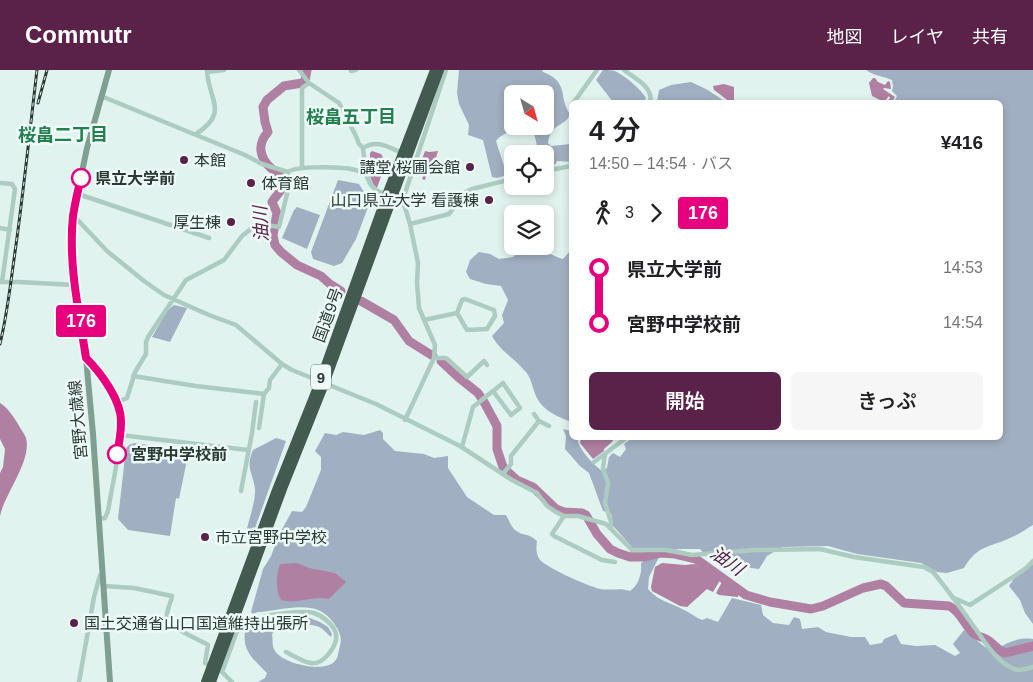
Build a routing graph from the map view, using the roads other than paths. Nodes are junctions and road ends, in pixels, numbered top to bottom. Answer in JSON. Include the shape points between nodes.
{"nodes":[{"id":1,"x":109,"y":70,"type":"edge"},
{"id":2,"x":224,"y":70,"type":"edge"},
{"id":3,"x":299,"y":70,"type":"edge"},
{"id":4,"x":352,"y":70,"type":"edge"},
{"id":5,"x":356,"y":70,"type":"edge"},
{"id":6,"x":434,"y":70,"type":"edge"},
{"id":7,"x":440,"y":70,"type":"edge"},
{"id":8,"x":446,"y":70,"type":"edge"},
{"id":9,"x":596,"y":70,"type":"edge"},
{"id":10,"x":624,"y":70,"type":"edge"},
{"id":11,"x":207,"y":71,"type":"edge"},
{"id":12,"x":309,"y":83,"type":"junction"},
{"id":13,"x":101,"y":96,"type":"junction"},
{"id":14,"x":575,"y":100,"type":"edge"},
{"id":15,"x":650,"y":100,"type":"edge"},
{"id":16,"x":196,"y":134,"type":"junction"},
{"id":17,"x":363,"y":148,"type":"junction"},
{"id":18,"x":402,"y":153,"type":"junction"},
{"id":19,"x":569,"y":166,"type":"edge"},
{"id":20,"x":302,"y":168,"type":"junction"},
{"id":21,"x":554,"y":169,"type":"edge"},
{"id":22,"x":288,"y":172,"type":"junction"},
{"id":23,"x":366,"y":173,"type":"junction"},
{"id":24,"x":504,"y":181,"type":"edge"},
{"id":25,"x":0,"y":183,"type":"edge"},
{"id":26,"x":78,"y":194,"type":"junction"},
{"id":27,"x":390,"y":195,"type":"junction"},
{"id":28,"x":402,"y":202,"type":"junction"},
{"id":29,"x":73,"y":215,"type":"junction"},
{"id":30,"x":410,"y":224,"type":"junction"},
{"id":31,"x":0,"y":228,"type":"edge"},
{"id":32,"x":10,"y":230,"type":"junction"},
{"id":33,"x":209,"y":238,"type":"dead end"},
{"id":34,"x":0,"y":255,"type":"edge"},
{"id":35,"x":7,"y":256,"type":"junction"},
{"id":36,"x":1,"y":283,"type":"edge"},
{"id":37,"x":75,"y":285,"type":"junction"},
{"id":38,"x":173,"y":299,"type":"junction"},
{"id":39,"x":457,"y":313,"type":"junction"},
{"id":40,"x":424,"y":320,"type":"junction"},
{"id":41,"x":86,"y":358,"type":"junction"},
{"id":42,"x":434,"y":358,"type":"junction"},
{"id":43,"x":484,"y":361,"type":"dead end"},
{"id":44,"x":282,"y":364,"type":"junction"},
{"id":45,"x":133,"y":376,"type":"junction"},
{"id":46,"x":322,"y":383,"type":"junction"},
{"id":47,"x":493,"y":391,"type":"junction"},
{"id":48,"x":264,"y":394,"type":"junction"},
{"id":49,"x":118,"y":402,"type":"junction"},
{"id":50,"x":256,"y":402,"type":"dead end"},
{"id":51,"x":534,"y":414,"type":"dead end"},
{"id":52,"x":405,"y":420,"type":"junction"},
{"id":53,"x":539,"y":421,"type":"junction"},
{"id":54,"x":549,"y":426,"type":"dead end"},
{"id":55,"x":259,"y":428,"type":"dead end"},
{"id":56,"x":120,"y":435,"type":"junction"},
{"id":57,"x":623,"y":440,"type":"edge"},
{"id":58,"x":462,"y":447,"type":"junction"},
{"id":59,"x":248,"y":450,"type":"junction"},
{"id":60,"x":605,"y":454,"type":"junction"},
{"id":61,"x":594,"y":462,"type":"dead end"},
{"id":62,"x":503,"y":474,"type":"junction"},
{"id":63,"x":241,"y":491,"type":"dead end"},
{"id":64,"x":564,"y":516,"type":"junction"},
{"id":65,"x":100,"y":519,"type":"junction"},
{"id":66,"x":611,"y":528,"type":"junction"},
{"id":67,"x":1033,"y":561,"type":"edge"},
{"id":68,"x":615,"y":562,"type":"dead end"},
{"id":69,"x":103,"y":573,"type":"junction"},
{"id":70,"x":104,"y":586,"type":"junction"},
{"id":71,"x":952,"y":597,"type":"junction"},
{"id":72,"x":237,"y":622,"type":"junction"},
{"id":73,"x":286,"y":652,"type":"dead end"},
{"id":74,"x":211,"y":666,"type":"junction"},
{"id":75,"x":1033,"y":667,"type":"edge"},
{"id":76,"x":79,"y":682,"type":"edge"},
{"id":77,"x":110,"y":682,"type":"edge"},
{"id":78,"x":205,"y":682,"type":"edge"},
{"id":79,"x":212,"y":682,"type":"edge"},
{"id":80,"x":232,"y":682,"type":"edge"}],
"edges":[{"from":1,"to":13,"type":"main road","name":"宮野大歳線"},
{"from":2,"to":11,"type":"street"},
{"from":3,"to":12,"type":"street"},
{"from":4,"to":5,"type":"street"},
{"from":6,"to":18,"type":"highway","name":"国道9号","number":"9"},
{"from":7,"to":27,"type":"highway","name":"国道9号","number":"9"},
{"from":8,"to":28,"type":"street"},
{"from":9,"to":14,"type":"street"},
{"from":10,"to":15,"type":"street","via":[[647,88]]},
{"from":11,"to":16,"type":"street","via":[[215,114]]},
{"from":12,"to":17,"type":"street","via":[[339,103],[358,144]]},
{"from":12,"to":20,"type":"street","via":[[302,88]]},
{"from":13,"to":16,"type":"street"},
{"from":13,"to":26,"type":"main road","name":"宮野大歳線"},
{"from":16,"to":22,"type":"street","via":[[262,164]]},
{"from":17,"to":18,"type":"street","via":[[371,143],[382,144]]},
{"from":17,"to":23,"type":"street"},
{"from":18,"to":27,"type":"highway","name":"国道9号","number":"9"},
{"from":19,"to":21,"type":"street"},
{"from":20,"to":22,"type":"street"},
{"from":20,"to":23,"type":"street","via":[[344,168]]},
{"from":22,"to":38,"type":"street","via":[[279,227],[252,228],[224,260],[186,280]]},
{"from":23,"to":27,"type":"street","via":[[369,184],[378,192]]},
{"from":24,"to":30,"type":"street","via":[[464,193],[448,214]]},
{"from":25,"to":32,"type":"street","via":[[12,184],[15,188]]},
{"from":26,"to":29,"type":"main road","name":"宮野大歳線"},
{"from":26,"to":33,"type":"street"},
{"from":27,"to":28,"type":"street"},
{"from":27,"to":46,"type":"highway","name":"国道9号","number":"9"},
{"from":28,"to":30,"type":"street"},
{"from":29,"to":37,"type":"main road","name":"宮野大歳線"},
{"from":29,"to":38,"type":"street","via":[[107,251]]},
{"from":30,"to":40,"type":"street","via":[[418,264],[419,308]]},
{"from":31,"to":32,"type":"street"},
{"from":32,"to":35,"type":"street"},
{"from":34,"to":35,"type":"street"},
{"from":35,"to":36,"type":"street"},
{"from":36,"to":37,"type":"street"},
{"from":37,"to":41,"type":"main road","name":"宮野大歳線"},
{"from":38,"to":44,"type":"street","via":[[236,325]]},
{"from":38,"to":45,"type":"street","via":[[148,337],[146,354]]},
{"from":39,"to":39,"type":"street","via":[[465,299],[494,310],[495,316],[487,329],[467,330]]},
{"from":39,"to":40,"type":"street"},
{"from":40,"to":42,"type":"street","via":[[435,345]]},
{"from":41,"to":49,"type":"street","via":[[95,366]]},
{"from":41,"to":65,"type":"main road","name":"宮野大歳線"},
{"from":42,"to":43,"type":"street","via":[[446,358],[467,377]]},
{"from":42,"to":52,"type":"street"},
{"from":44,"to":46,"type":"street"},
{"from":44,"to":48,"type":"street"},
{"from":45,"to":48,"type":"street"},
{"from":45,"to":49,"type":"street","via":[[127,398]]},
{"from":46,"to":52,"type":"street","via":[[376,404]]},
{"from":46,"to":72,"type":"highway","name":"国道9号","number":"9"},
{"from":46,"to":74,"type":"highway","name":"国道9号","number":"9","via":[[276,490]]},
{"from":47,"to":47,"type":"street","via":[[503,383],[520,408],[510,415]]},
{"from":47,"to":58,"type":"street","via":[[473,406]]},
{"from":48,"to":55,"type":"street"},
{"from":49,"to":56,"type":"street","via":[[122,421]]},
{"from":50,"to":59,"type":"street"},
{"from":51,"to":53,"type":"street"},
{"from":52,"to":58,"type":"street"},
{"from":53,"to":54,"type":"street"},
{"from":53,"to":62,"type":"street","via":[[511,456],[511,464]]},
{"from":56,"to":59,"type":"street"},
{"from":56,"to":65,"type":"street","via":[[108,511],[105,518]]},
{"from":57,"to":60,"type":"street"},
{"from":58,"to":62,"type":"street"},
{"from":59,"to":63,"type":"street"},
{"from":60,"to":61,"type":"street"},
{"from":60,"to":66,"type":"street","via":[[603,468],[608,483],[606,503]]},
{"from":62,"to":64,"type":"street","via":[[538,493],[547,506]]},
{"from":64,"to":66,"type":"street","via":[[578,516]]},
{"from":64,"to":68,"type":"street","via":[[552,534],[554,536],[597,558]]},
{"from":65,"to":69,"type":"main road","name":"宮野大歳線"},
{"from":66,"to":71,"type":"street","via":[[624,544],[636,551],[666,550],[692,555],[820,549],[916,565],[933,572]]},
{"from":67,"to":71,"type":"street","via":[[970,605]]},
{"from":69,"to":70,"type":"main road","name":"宮野大歳線"},
{"from":69,"to":76,"type":"street","via":[[94,597]]},
{"from":70,"to":74,"type":"street","via":[[172,596],[168,618],[208,645],[204,660]]},
{"from":70,"to":77,"type":"main road","name":"宮野大歳線"},
{"from":71,"to":75,"type":"street","via":[[999,658],[1018,670]]},
{"from":72,"to":73,"type":"street","via":[[246,624],[261,618],[311,612],[323,618],[337,636],[322,662],[312,663]]},
{"from":72,"to":79,"type":"highway","name":"国道9号","number":"9"},
{"from":72,"to":80,"type":"street","via":[[222,672]]},
{"from":74,"to":78,"type":"highway","name":"国道9号","number":"9"}]}
